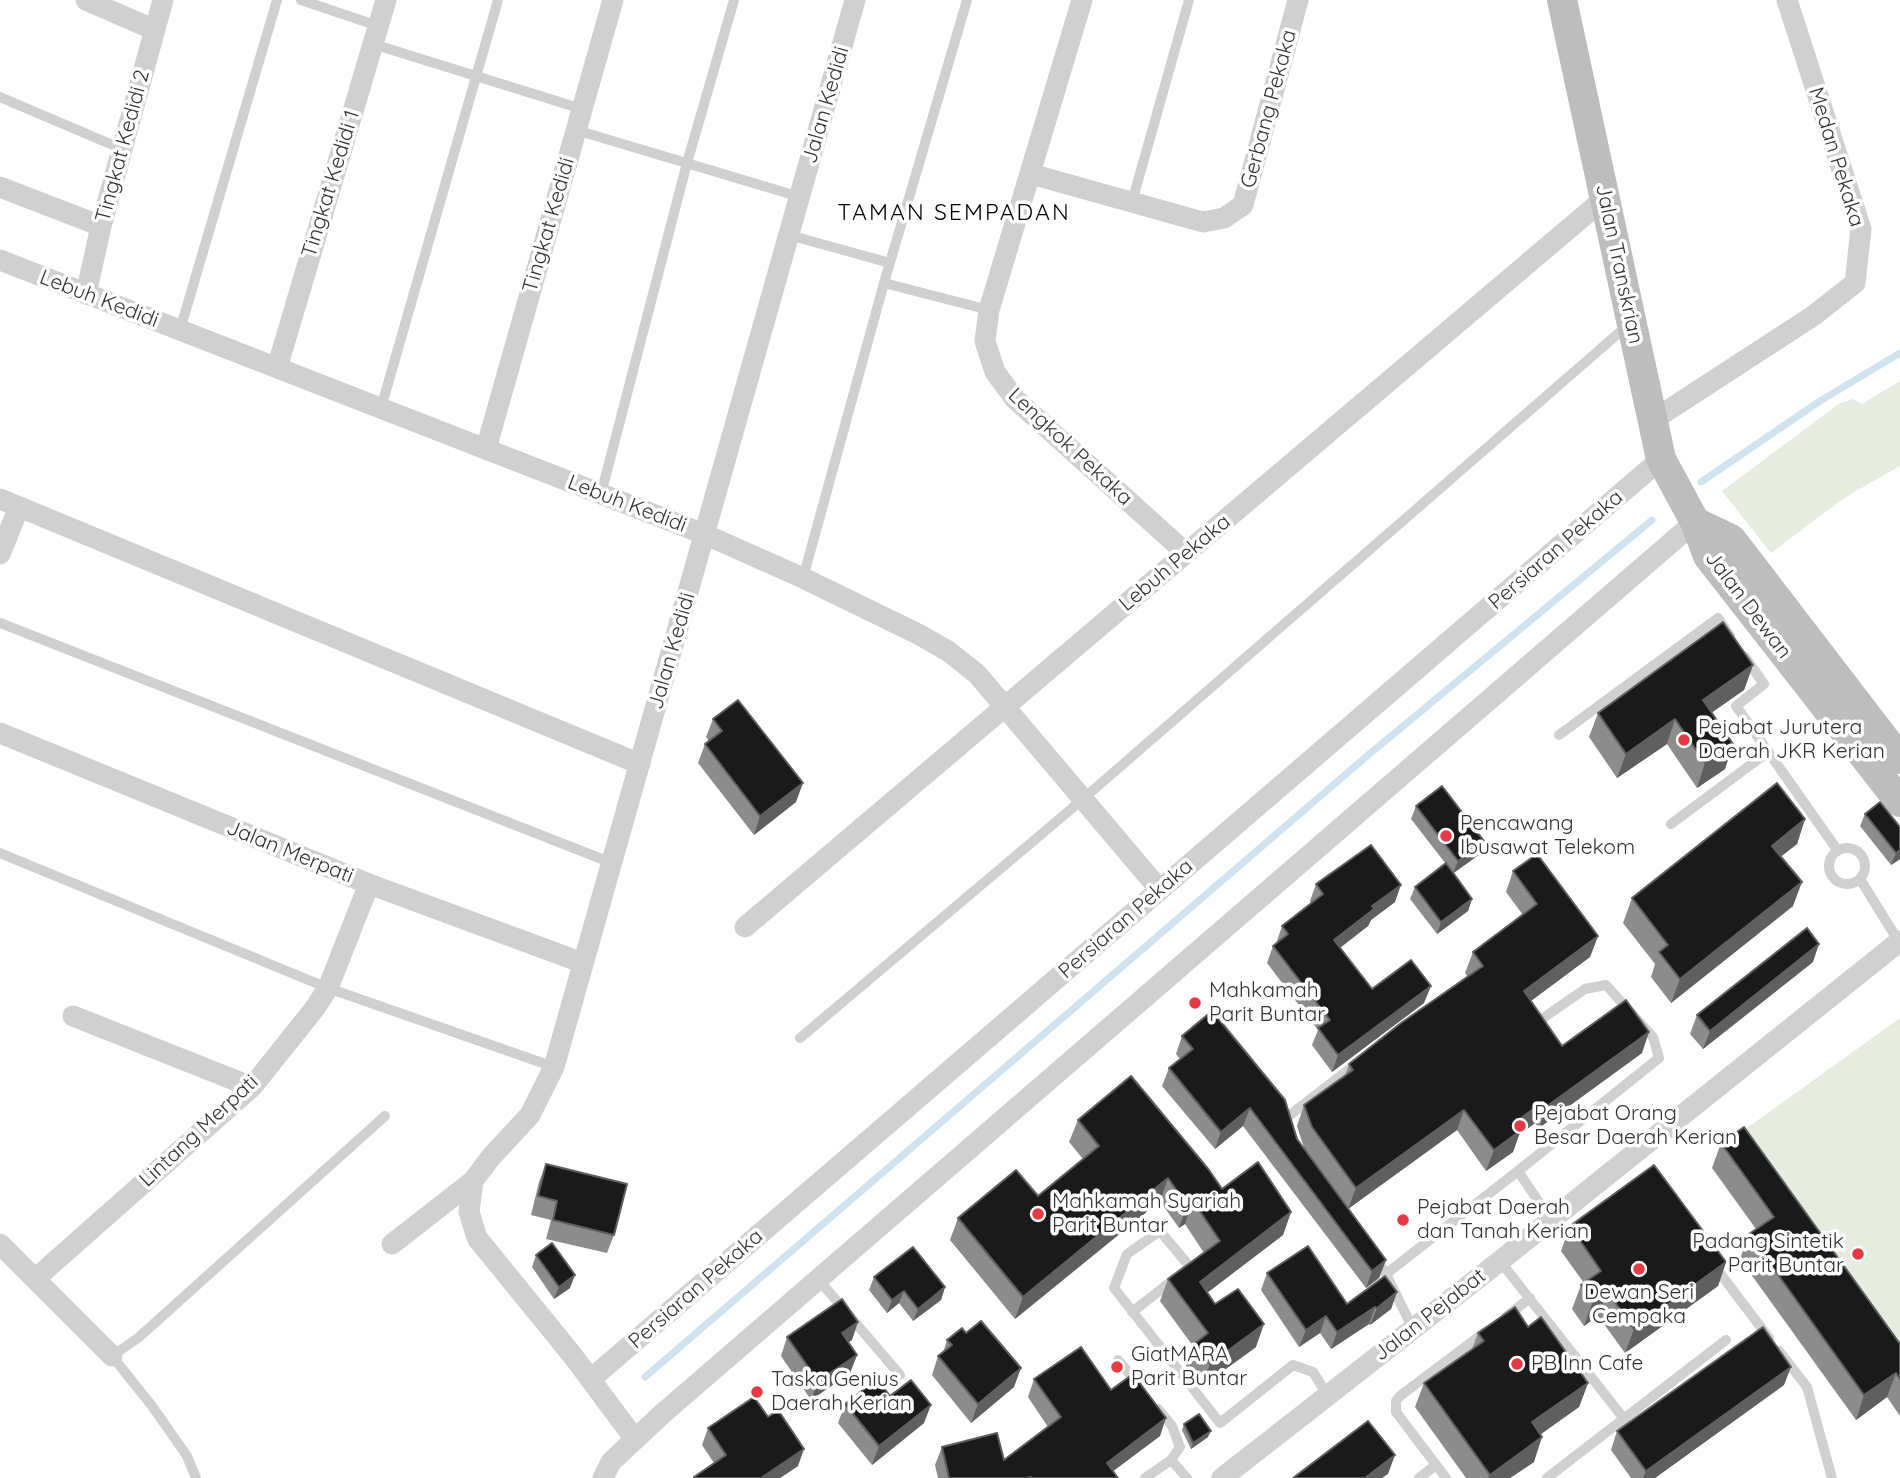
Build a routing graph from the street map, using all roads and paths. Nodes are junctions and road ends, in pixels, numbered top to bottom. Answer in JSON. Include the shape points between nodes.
{"nodes":[{"id":1,"x":86,"y":0,"type":"edge"},
{"id":2,"x":163,"y":0,"type":"edge"},
{"id":3,"x":277,"y":0,"type":"edge"},
{"id":4,"x":301,"y":0,"type":"edge"},
{"id":5,"x":386,"y":0,"type":"edge"},
{"id":6,"x":498,"y":0,"type":"edge"},
{"id":7,"x":613,"y":0,"type":"edge"},
{"id":8,"x":734,"y":0,"type":"edge"},
{"id":9,"x":855,"y":0,"type":"edge"},
{"id":10,"x":967,"y":0,"type":"edge"},
{"id":11,"x":1082,"y":0,"type":"edge"},
{"id":12,"x":1189,"y":0,"type":"edge"},
{"id":13,"x":1298,"y":0,"type":"edge"},
{"id":14,"x":1562,"y":0,"type":"edge"},
{"id":15,"x":1787,"y":0,"type":"edge"},
{"id":16,"x":155,"y":30,"type":"junction"},
{"id":17,"x":375,"y":35,"type":"junction"},
{"id":18,"x":476,"y":76,"type":"junction"},
{"id":19,"x":0,"y":97,"type":"edge"},
{"id":20,"x":579,"y":120,"type":"junction"},
{"id":21,"x":122,"y":149,"type":"junction"},
{"id":22,"x":687,"y":163,"type":"junction"},
{"id":23,"x":1031,"y":174,"type":"junction"},
{"id":24,"x":0,"y":187,"type":"edge"},
{"id":25,"x":800,"y":197,"type":"junction"},
{"id":26,"x":1605,"y":198,"type":"junction"},
{"id":27,"x":1132,"y":202,"type":"junction"},
{"id":28,"x":101,"y":226,"type":"junction"},
{"id":29,"x":789,"y":235,"type":"junction"},
{"id":30,"x":1,"y":262,"type":"edge"},
{"id":31,"x":890,"y":263,"type":"junction"},
{"id":32,"x":884,"y":282,"type":"junction"},
{"id":33,"x":86,"y":294,"type":"junction"},
{"id":34,"x":989,"y":310,"type":"junction"},
{"id":35,"x":1632,"y":322,"type":"junction"},
{"id":36,"x":180,"y":330,"type":"junction"},
{"id":37,"x":277,"y":368,"type":"junction"},
{"id":38,"x":381,"y":408,"type":"junction"},
{"id":39,"x":1653,"y":420,"type":"junction"},
{"id":40,"x":486,"y":449,"type":"junction"},
{"id":41,"x":1661,"y":459,"type":"junction"},
{"id":42,"x":601,"y":494,"type":"junction"},
{"id":43,"x":9,"y":503,"type":"edge"},
{"id":44,"x":1695,"y":522,"type":"junction"},
{"id":45,"x":704,"y":534,"type":"junction"},
{"id":46,"x":1186,"y":553,"type":"junction"},
{"id":47,"x":0,"y":554,"type":"edge"},
{"id":48,"x":803,"y":578,"type":"junction"},
{"id":49,"x":0,"y":623,"type":"edge"},
{"id":50,"x":1733,"y":640,"type":"edge"},
{"id":51,"x":1741,"y":651,"type":"edge"},
{"id":52,"x":1006,"y":706,"type":"junction"},
{"id":53,"x":0,"y":733,"type":"edge"},
{"id":54,"x":1559,"y":735,"type":"dead end"},
{"id":55,"x":1768,"y":752,"type":"junction"},
{"id":56,"x":1900,"y":759,"type":"edge"},
{"id":57,"x":640,"y":764,"type":"junction"},
{"id":58,"x":1083,"y":799,"type":"junction"},
{"id":59,"x":1900,"y":802,"type":"edge"},
{"id":60,"x":1671,"y":824,"type":"dead end"},
{"id":61,"x":1838,"y":851,"type":"junction"},
{"id":62,"x":0,"y":853,"type":"edge"},
{"id":63,"x":612,"y":863,"type":"junction"},
{"id":64,"x":1860,"y":879,"type":"junction"},
{"id":65,"x":369,"y":884,"type":"junction"},
{"id":66,"x":1160,"y":890,"type":"junction"},
{"id":67,"x":745,"y":927,"type":"dead end"},
{"id":68,"x":1899,"y":941,"type":"edge"},
{"id":69,"x":583,"y":963,"type":"junction"},
{"id":70,"x":328,"y":988,"type":"junction"},
{"id":71,"x":73,"y":1016,"type":"dead end"},
{"id":72,"x":1536,"y":1023,"type":"edge"},
{"id":73,"x":800,"y":1038,"type":"dead end"},
{"id":74,"x":1368,"y":1054,"type":"edge"},
{"id":75,"x":554,"y":1068,"type":"junction"},
{"id":76,"x":252,"y":1087,"type":"junction"},
{"id":77,"x":385,"y":1116,"type":"dead end"},
{"id":78,"x":1293,"y":1141,"type":"edge"},
{"id":79,"x":1518,"y":1171,"type":"junction"},
{"id":80,"x":473,"y":1181,"type":"junction"},
{"id":81,"x":1551,"y":1220,"type":"junction"},
{"id":82,"x":0,"y":1244,"type":"edge"},
{"id":83,"x":392,"y":1244,"type":"dead end"},
{"id":84,"x":1370,"y":1252,"type":"edge"},
{"id":85,"x":1706,"y":1255,"type":"edge"},
{"id":86,"x":1500,"y":1261,"type":"junction"},
{"id":87,"x":1387,"y":1274,"type":"junction"},
{"id":88,"x":35,"y":1279,"type":"junction"},
{"id":89,"x":818,"y":1279,"type":"junction"},
{"id":90,"x":1530,"y":1298,"type":"junction"},
{"id":91,"x":1132,"y":1312,"type":"junction"},
{"id":92,"x":1413,"y":1329,"type":"junction"},
{"id":93,"x":1726,"y":1340,"type":"dead end"},
{"id":94,"x":111,"y":1356,"type":"junction"},
{"id":95,"x":1118,"y":1360,"type":"dead end"},
{"id":96,"x":900,"y":1375,"type":"dead end"},
{"id":97,"x":591,"y":1379,"type":"junction"},
{"id":98,"x":1328,"y":1396,"type":"junction"},
{"id":99,"x":1625,"y":1420,"type":"junction"},
{"id":100,"x":634,"y":1438,"type":"junction"},
{"id":101,"x":1171,"y":1460,"type":"junction"},
{"id":102,"x":1436,"y":1465,"type":"junction"},
{"id":103,"x":195,"y":1478,"type":"edge"},
{"id":104,"x":603,"y":1478,"type":"edge"},
{"id":105,"x":1145,"y":1478,"type":"edge"},
{"id":106,"x":1187,"y":1478,"type":"edge"},
{"id":107,"x":1222,"y":1478,"type":"edge"},
{"id":108,"x":1419,"y":1478,"type":"edge"},
{"id":109,"x":1446,"y":1478,"type":"edge"},
{"id":110,"x":1547,"y":1478,"type":"edge"},
{"id":111,"x":1832,"y":1478,"type":"edge"}],
"edges":[{"from":1,"to":16,"type":"street"},
{"from":2,"to":16,"type":"street","name":"Tingkat Kedidi 2"},
{"from":3,"to":36,"type":"lane"},
{"from":4,"to":17,"type":"lane"},
{"from":5,"to":17,"type":"street","name":"Tingkat Kedidi 1"},
{"from":6,"to":18,"type":"lane"},
{"from":7,"to":20,"type":"street","name":"Tingkat Kedidi"},
{"from":8,"to":22,"type":"lane"},
{"from":9,"to":25,"type":"street","name":"Jalan Kedidi"},
{"from":10,"to":31,"type":"lane"},
{"from":11,"to":23,"type":"street","name":"Lengkok Pekaka"},
{"from":12,"to":27,"type":"lane"},
{"from":13,"to":27,"type":"street","name":"Gerbang Pekaka","via":[[1243,205],[1224,218],[1203,222]]},
{"from":14,"to":26,"type":"main road","name":"Jalan Transkrian"},
{"from":15,"to":39,"type":"street","name":"Medan Pekaka","via":[[1861,229],[1855,283],[1813,316]]},
{"from":16,"to":21,"type":"street","name":"Tingkat Kedidi 2"},
{"from":17,"to":18,"type":"lane"},
{"from":17,"to":37,"type":"street","name":"Tingkat Kedidi 1"},
{"from":18,"to":20,"type":"lane"},
{"from":18,"to":38,"type":"lane"},
{"from":19,"to":21,"type":"lane"},
{"from":20,"to":22,"type":"lane"},
{"from":20,"to":40,"type":"street","name":"Tingkat Kedidi"},
{"from":21,"to":28,"type":"street","name":"Tingkat Kedidi 2"},
{"from":22,"to":25,"type":"lane"},
{"from":22,"to":42,"type":"lane"},
{"from":23,"to":27,"type":"street","name":"Gerbang Pekaka"},
{"from":23,"to":34,"type":"street","name":"Lengkok Pekaka"},
{"from":24,"to":28,"type":"street"},
{"from":25,"to":29,"type":"street","name":"Jalan Kedidi"},
{"from":26,"to":35,"type":"main road","name":"Jalan Transkrian"},
{"from":26,"to":46,"type":"street","name":"Lebuh Pekaka"},
{"from":28,"to":33,"type":"street","name":"Tingkat Kedidi 2"},
{"from":29,"to":31,"type":"lane"},
{"from":29,"to":45,"type":"street","name":"Jalan Kedidi"},
{"from":30,"to":33,"type":"street","name":"Lebuh Kedidi"},
{"from":31,"to":32,"type":"lane"},
{"from":32,"to":34,"type":"lane"},
{"from":32,"to":48,"type":"lane"},
{"from":33,"to":36,"type":"street","name":"Lebuh Kedidi"},
{"from":34,"to":46,"type":"street","name":"Lengkok Pekaka","via":[[985,341],[995,372],[1015,399]]},
{"from":35,"to":39,"type":"main road","name":"Jalan Transkrian"},
{"from":35,"to":58,"type":"lane"},
{"from":36,"to":37,"type":"street","name":"Lebuh Kedidi"},
{"from":37,"to":38,"type":"street","name":"Lebuh Kedidi"},
{"from":38,"to":40,"type":"street","name":"Lebuh Kedidi"},
{"from":39,"to":41,"type":"main road","name":"Jalan Transkrian"},
{"from":40,"to":42,"type":"street","name":"Lebuh Kedidi"},
{"from":41,"to":44,"type":"main road","name":"Jalan Transkrian"},
{"from":41,"to":66,"type":"street","name":"Persiaran Pekaka"},
{"from":42,"to":45,"type":"street","name":"Lebuh Kedidi"},
{"from":43,"to":47,"type":"street"},
{"from":43,"to":57,"type":"street"},
{"from":44,"to":56,"type":"main road","name":"Jalan Dewan","via":[[1731,539]]},
{"from":44,"to":59,"type":"main road","name":"Jalan Dewan","via":[[1708,556]]},
{"from":44,"to":89,"type":"street"},
{"from":45,"to":48,"type":"street","name":"Lebuh Kedidi"},
{"from":45,"to":57,"type":"street","name":"Jalan Kedidi"},
{"from":46,"to":52,"type":"street","name":"Lebuh Pekaka"},
{"from":48,"to":52,"type":"street","name":"Lebuh Kedidi","via":[[948,651]]},
{"from":49,"to":63,"type":"lane"},
{"from":50,"to":54,"type":"lane","via":[[1718,618]]},
{"from":51,"to":55,"type":"lane","via":[[1764,684],[1736,706]]},
{"from":52,"to":58,"type":"street","name":"Lebuh Kedidi"},
{"from":52,"to":67,"type":"street","name":"Lebuh Pekaka"},
{"from":53,"to":65,"type":"street","name":"Jalan Merpati"},
{"from":55,"to":60,"type":"lane"},
{"from":55,"to":61,"type":"lane"},
{"from":57,"to":63,"type":"street","name":"Jalan Kedidi"},
{"from":58,"to":66,"type":"street","name":"Lebuh Kedidi"},
{"from":58,"to":73,"type":"lane"},
{"from":61,"to":64,"type":"lane","via":[[1848,848],[1862,855],[1866,865]]},
{"from":61,"to":64,"type":"lane","via":[[1829,864],[1834,878],[1848,884]]},
{"from":62,"to":70,"type":"lane"},
{"from":63,"to":69,"type":"street","name":"Jalan Kedidi"},
{"from":64,"to":68,"type":"lane"},
{"from":65,"to":69,"type":"street","name":"Jalan Merpati"},
{"from":65,"to":70,"type":"street","name":"Lintang Merpati"},
{"from":66,"to":97,"type":"street","name":"Persiaran Pekaka"},
{"from":68,"to":81,"type":"street","name":"Jalan Pejabat","via":[[1634,1162]]},
{"from":69,"to":75,"type":"street","name":"Jalan Kedidi"},
{"from":70,"to":75,"type":"lane"},
{"from":70,"to":76,"type":"street","name":"Lintang Merpati"},
{"from":71,"to":76,"type":"street"},
{"from":72,"to":79,"type":"lane","via":[[1585,989],[1606,985],[1653,1038],[1658,1058]]},
{"from":74,"to":78,"type":"lane","via":[[1286,1118]]},
{"from":75,"to":80,"type":"street","name":"Jalan Kedidi","via":[[530,1115]]},
{"from":76,"to":88,"type":"street","name":"Lintang Merpati"},
{"from":77,"to":94,"type":"lane","via":[[138,1338]]},
{"from":79,"to":81,"type":"lane"},
{"from":79,"to":87,"type":"lane"},
{"from":80,"to":83,"type":"street","name":"Jalan Kedidi"},
{"from":80,"to":97,"type":"street","via":[[470,1212],[477,1238]]},
{"from":81,"to":86,"type":"street","name":"Jalan Pejabat"},
{"from":82,"to":88,"type":"street"},
{"from":84,"to":87,"type":"lane"},
{"from":85,"to":111,"type":"lane","via":[[1807,1387]]},
{"from":86,"to":90,"type":"lane"},
{"from":86,"to":92,"type":"street","name":"Jalan Pejabat"},
{"from":87,"to":92,"type":"lane"},
{"from":88,"to":94,"type":"street"},
{"from":89,"to":96,"type":"lane"},
{"from":89,"to":100,"type":"street"},
{"from":90,"to":99,"type":"lane"},
{"from":90,"to":102,"type":"lane","via":[[1396,1401],[1396,1412]]},
{"from":91,"to":91,"type":"lane","via":[[1114,1288],[1127,1254],[1160,1231],[1189,1267]]},
{"from":91,"to":98,"type":"lane","via":[[1220,1423],[1293,1365],[1313,1372]]},
{"from":92,"to":98,"type":"street","name":"Jalan Pejabat"},
{"from":93,"to":99,"type":"lane"},
{"from":94,"to":103,"type":"lane","via":[[187,1456]]},
{"from":95,"to":101,"type":"lane","via":[[1172,1426],[1180,1447]]},
{"from":97,"to":100,"type":"street"},
{"from":98,"to":107,"type":"street","name":"Jalan Pejabat"},
{"from":99,"to":110,"type":"lane"},
{"from":100,"to":104,"type":"street"},
{"from":101,"to":105,"type":"lane"},
{"from":101,"to":106,"type":"lane"},
{"from":102,"to":108,"type":"lane"},
{"from":102,"to":109,"type":"lane"}]}
